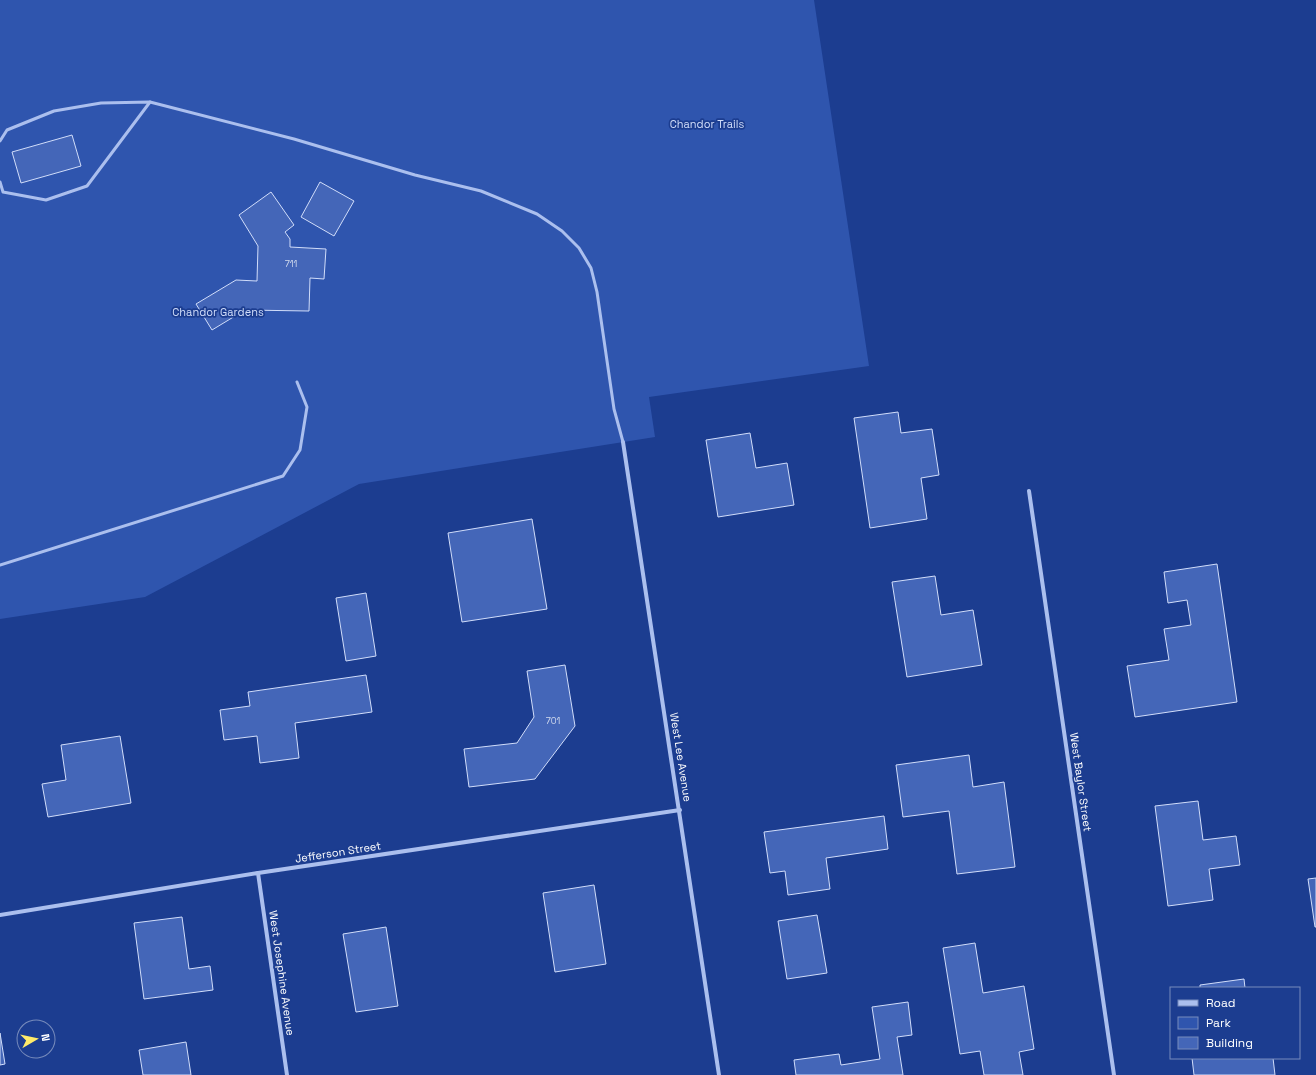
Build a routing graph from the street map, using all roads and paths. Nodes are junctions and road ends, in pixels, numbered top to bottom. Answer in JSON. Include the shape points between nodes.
{"nodes":[{"id":1,"x":150,"y":102,"type":"junction"},
{"id":2,"x":0,"y":141,"type":"edge"},
{"id":3,"x":0,"y":182,"type":"edge"},
{"id":4,"x":297,"y":382,"type":"dead end"},
{"id":5,"x":623,"y":442,"type":"joint"},
{"id":6,"x":1029,"y":491,"type":"dead end"},
{"id":7,"x":0,"y":565,"type":"edge"},
{"id":8,"x":680,"y":810,"type":"junction"},
{"id":9,"x":258,"y":873,"type":"junction"},
{"id":10,"x":0,"y":915,"type":"edge"},
{"id":11,"x":287,"y":1075,"type":"edge"},
{"id":12,"x":719,"y":1075,"type":"edge"},
{"id":13,"x":1114,"y":1075,"type":"edge"}],
"edges":[{"from":1,"to":2,"type":"lane","via":[[101,103],[54,110],[7,130]]},
{"from":1,"to":3,"type":"lane","via":[[87,186],[46,200],[3,192]]},
{"from":1,"to":5,"type":"lane","via":[[294,139],[481,192],[537,214],[562,230],[579,248],[591,268],[597,292],[614,409]]},
{"from":4,"to":7,"type":"lane","via":[[307,407],[300,450],[283,476]]},
{"from":5,"to":8,"type":"street","name":"West Lee Avenue"},
{"from":6,"to":13,"type":"street","name":"West Baylor Street"},
{"from":8,"to":9,"type":"street","name":"Jefferson Street"},
{"from":8,"to":12,"type":"street","name":"West Lee Avenue"},
{"from":9,"to":10,"type":"street","name":"Jefferson Street"},
{"from":9,"to":11,"type":"street","name":"West Josephine Avenue"}]}
